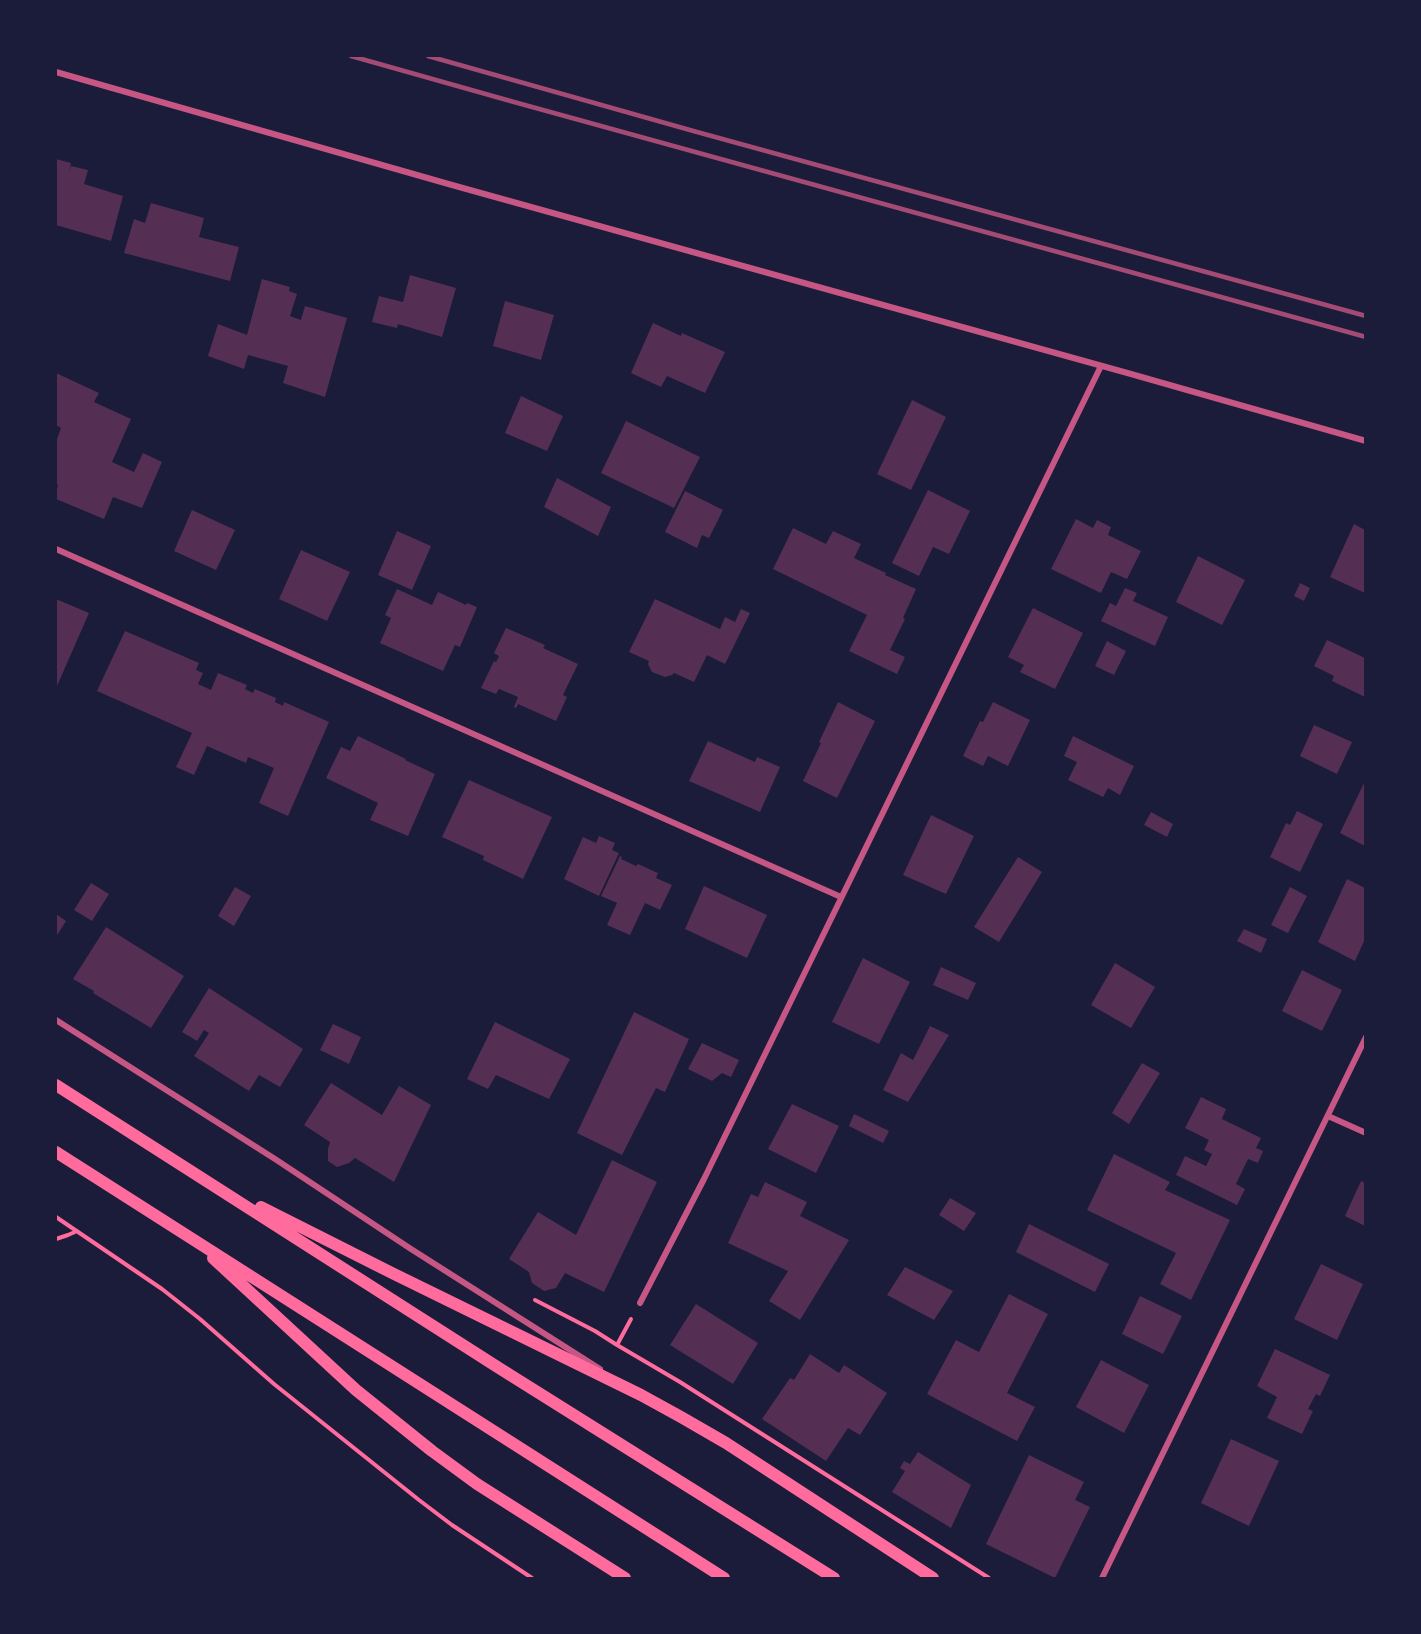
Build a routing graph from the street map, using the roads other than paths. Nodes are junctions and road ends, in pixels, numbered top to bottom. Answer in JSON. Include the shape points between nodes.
{"nodes":[{"id":1,"x":56,"y":72,"type":"edge"},
{"id":2,"x":1101,"y":366,"type":"junction"},
{"id":3,"x":1365,"y":441,"type":"edge"},
{"id":4,"x":56,"y":549,"type":"edge"},
{"id":5,"x":841,"y":897,"type":"junction"},
{"id":6,"x":56,"y":1020,"type":"edge"},
{"id":7,"x":1365,"y":1037,"type":"edge"},
{"id":8,"x":56,"y":1085,"type":"edge"},
{"id":9,"x":1328,"y":1116,"type":"junction"},
{"id":10,"x":1365,"y":1133,"type":"edge"},
{"id":11,"x":56,"y":1152,"type":"edge"},
{"id":12,"x":183,"y":1166,"type":"junction"},
{"id":13,"x":188,"y":1235,"type":"junction"},
{"id":14,"x":640,"y":1303,"type":"road end"},
{"id":15,"x":641,"y":1395,"type":"junction"},
{"id":16,"x":625,"y":1578,"type":"edge"},
{"id":17,"x":724,"y":1578,"type":"edge"},
{"id":18,"x":834,"y":1578,"type":"edge"},
{"id":19,"x":933,"y":1578,"type":"edge"},
{"id":20,"x":1102,"y":1578,"type":"edge"}],
"edges":[{"from":1,"to":2,"type":"street"},
{"from":2,"to":3,"type":"street"},
{"from":2,"to":5,"type":"street"},
{"from":4,"to":5,"type":"street"},
{"from":5,"to":14,"type":"street"},
{"from":6,"to":15,"type":"street"},
{"from":7,"to":9,"type":"street"},
{"from":8,"to":12,"type":"main road"},
{"from":9,"to":10,"type":"street"},
{"from":9,"to":20,"type":"street"},
{"from":11,"to":13,"type":"main road"},
{"from":12,"to":15,"type":"main road","via":[[392,1274]]},
{"from":12,"to":18,"type":"main road"},
{"from":13,"to":16,"type":"main road","via":[[356,1390],[432,1451]]},
{"from":13,"to":17,"type":"main road"},
{"from":15,"to":19,"type":"main road","via":[[726,1443]]}]}
